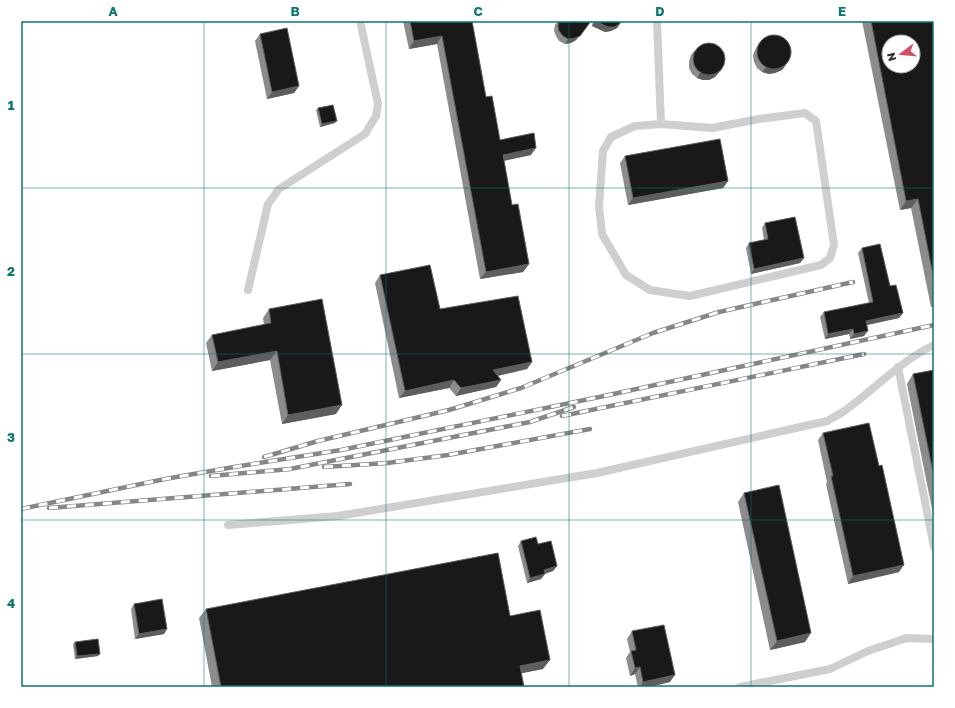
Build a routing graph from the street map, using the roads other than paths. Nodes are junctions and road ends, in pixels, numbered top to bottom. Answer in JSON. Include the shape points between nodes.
{"nodes":[{"id":1,"x":360,"y":21,"type":"edge"},
{"id":2,"x":657,"y":21,"type":"edge"},
{"id":3,"x":661,"y":124,"type":"junction"},
{"id":4,"x":248,"y":290,"type":"dead end"},
{"id":5,"x":934,"y":345,"type":"edge"},
{"id":6,"x":898,"y":367,"type":"junction"},
{"id":7,"x":228,"y":525,"type":"dead end"},
{"id":8,"x":934,"y":547,"type":"edge"},
{"id":9,"x":934,"y":639,"type":"edge"},
{"id":10,"x":740,"y":687,"type":"edge"}],
"edges":[{"from":1,"to":4,"type":"lane","via":[[378,104],[376,116],[365,134],[279,189],[268,204]]},
{"from":2,"to":3,"type":"lane"},
{"from":3,"to":3,"type":"lane","via":[[635,126],[611,137],[603,152],[599,206],[602,234],[626,275],[650,290],[690,296],[821,265],[830,258],[834,245],[816,121],[805,113],[712,128]]},
{"from":5,"to":6,"type":"lane"},
{"from":6,"to":7,"type":"lane","via":[[827,421],[597,473],[338,516]]},
{"from":6,"to":8,"type":"lane"},
{"from":9,"to":10,"type":"lane","via":[[907,638],[868,651],[830,669]]}]}
